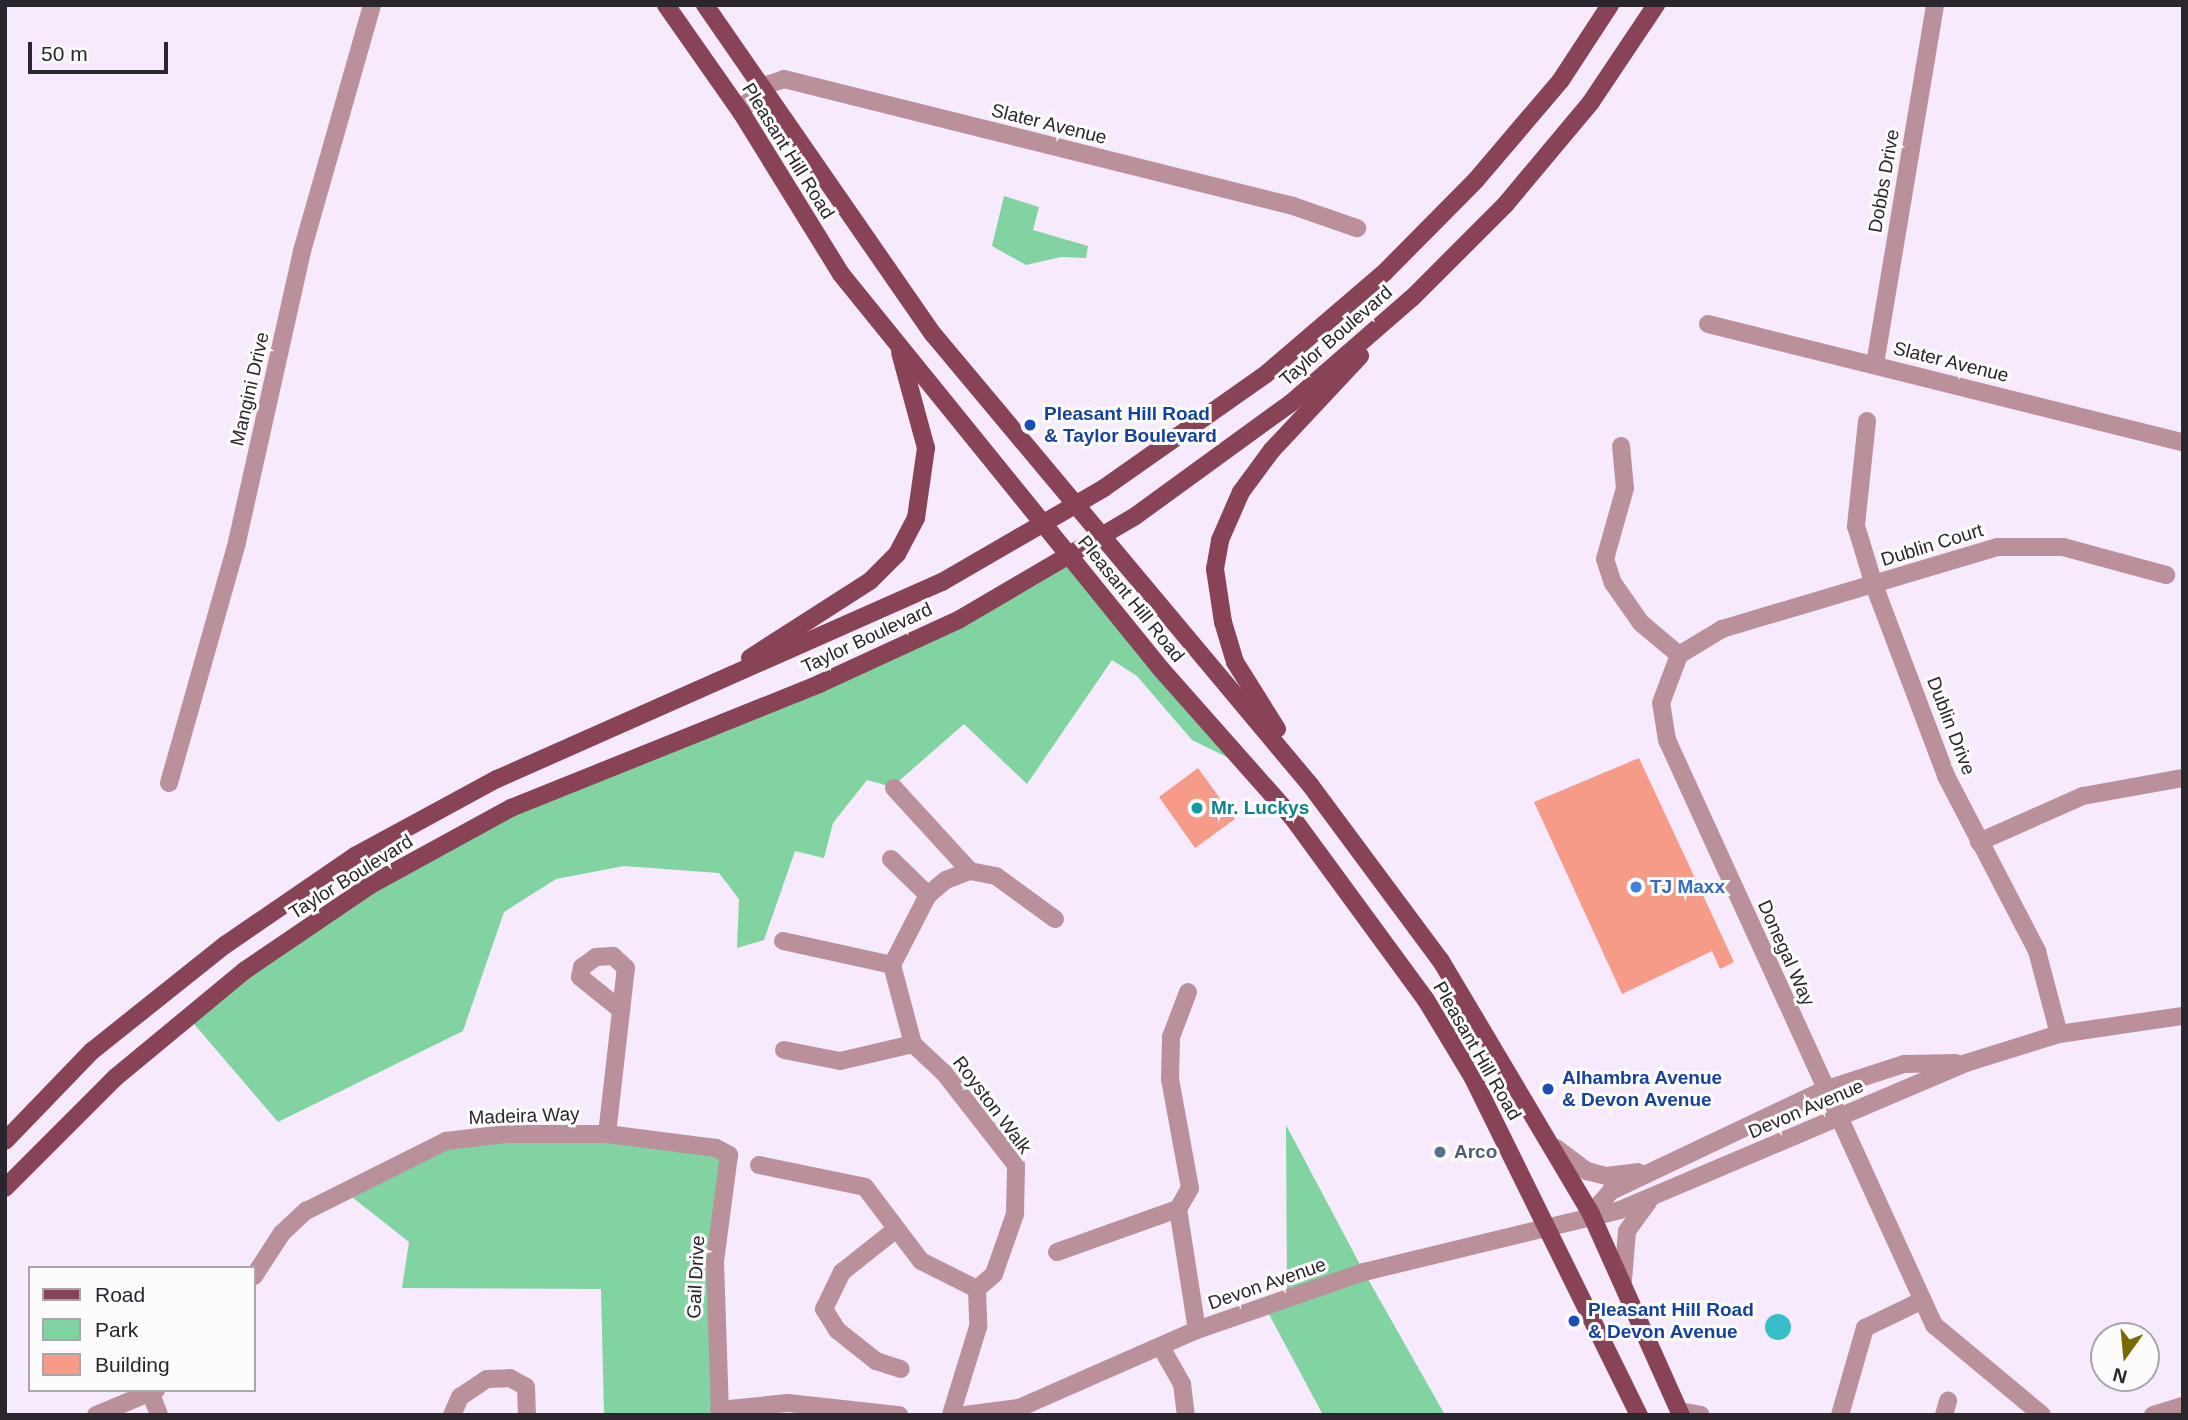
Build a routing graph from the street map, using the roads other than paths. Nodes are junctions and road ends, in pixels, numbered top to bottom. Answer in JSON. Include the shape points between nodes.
{"nodes":[{"id":1,"x":372,"y":5,"type":"edge"},
{"id":2,"x":666,"y":5,"type":"edge"},
{"id":3,"x":705,"y":5,"type":"edge"},
{"id":4,"x":1610,"y":5,"type":"edge"},
{"id":5,"x":1656,"y":5,"type":"edge"},
{"id":6,"x":1935,"y":5,"type":"edge"},
{"id":7,"x":760,"y":87,"type":"junction"},
{"id":8,"x":741,"y":113,"type":"junction"},
{"id":9,"x":1357,"y":228,"type":"dead end"},
{"id":10,"x":1412,"y":298,"type":"junction"},
{"id":11,"x":1708,"y":324,"type":"dead end"},
{"id":12,"x":895,"y":339,"type":"junction"},
{"id":13,"x":1875,"y":364,"type":"junction"},
{"id":14,"x":1867,"y":421,"type":"dead end"},
{"id":15,"x":2183,"y":442,"type":"edge"},
{"id":16,"x":1621,"y":446,"type":"dead end"},
{"id":17,"x":1074,"y":506,"type":"junction"},
{"id":18,"x":1043,"y":527,"type":"junction"},
{"id":19,"x":1101,"y":539,"type":"junction"},
{"id":20,"x":1072,"y":558,"type":"junction"},
{"id":21,"x":2166,"y":575,"type":"dead end"},
{"id":22,"x":1874,"y":585,"type":"junction"},
{"id":23,"x":1679,"y":655,"type":"junction"},
{"id":24,"x":709,"y":685,"type":"junction"},
{"id":25,"x":2183,"y":778,"type":"edge"},
{"id":26,"x":169,"y":783,"type":"dead end"},
{"id":27,"x":1311,"y":786,"type":"junction"},
{"id":28,"x":894,"y":788,"type":"dead end"},
{"id":29,"x":1979,"y":842,"type":"junction"},
{"id":30,"x":891,"y":859,"type":"dead end"},
{"id":31,"x":970,"y":871,"type":"junction"},
{"id":32,"x":928,"y":895,"type":"junction"},
{"id":33,"x":1055,"y":919,"type":"dead end"},
{"id":34,"x":783,"y":941,"type":"dead end"},
{"id":35,"x":892,"y":965,"type":"junction"},
{"id":36,"x":1188,"y":992,"type":"dead end"},
{"id":37,"x":621,"y":1010,"type":"dead end"},
{"id":38,"x":2183,"y":1016,"type":"edge"},
{"id":39,"x":2059,"y":1034,"type":"junction"},
{"id":40,"x":913,"y":1044,"type":"junction"},
{"id":41,"x":784,"y":1050,"type":"dead end"},
{"id":42,"x":1966,"y":1063,"type":"junction"},
{"id":43,"x":1824,"y":1090,"type":"junction"},
{"id":44,"x":1838,"y":1121,"type":"junction"},
{"id":45,"x":607,"y":1134,"type":"junction"},
{"id":46,"x":5,"y":1141,"type":"edge"},
{"id":47,"x":716,"y":1148,"type":"joint"},
{"id":48,"x":1556,"y":1148,"type":"junction"},
{"id":49,"x":759,"y":1165,"type":"dead end"},
{"id":50,"x":1656,"y":1170,"type":"junction"},
{"id":51,"x":5,"y":1188,"type":"edge"},
{"id":52,"x":1661,"y":1191,"type":"junction"},
{"id":53,"x":1178,"y":1209,"type":"junction"},
{"id":54,"x":1591,"y":1214,"type":"junction"},
{"id":55,"x":1547,"y":1228,"type":"junction"},
{"id":56,"x":895,"y":1230,"type":"junction"},
{"id":57,"x":1057,"y":1252,"type":"dead end"},
{"id":58,"x":256,"y":1273,"type":"edge"},
{"id":59,"x":1623,"y":1280,"type":"junction"},
{"id":60,"x":977,"y":1289,"type":"junction"},
{"id":61,"x":1923,"y":1300,"type":"junction"},
{"id":62,"x":1197,"y":1330,"type":"junction"},
{"id":63,"x":1161,"y":1347,"type":"junction"},
{"id":64,"x":901,"y":1369,"type":"dead end"},
{"id":65,"x":153,"y":1392,"type":"edge"},
{"id":66,"x":2183,"y":1406,"type":"edge"},
{"id":67,"x":719,"y":1412,"type":"edge"},
{"id":68,"x":1680,"y":1413,"type":"edge"},
{"id":69,"x":96,"y":1415,"type":"edge"},
{"id":70,"x":159,"y":1415,"type":"edge"},
{"id":71,"x":452,"y":1415,"type":"edge"},
{"id":72,"x":527,"y":1415,"type":"edge"},
{"id":73,"x":899,"y":1415,"type":"edge"},
{"id":74,"x":951,"y":1415,"type":"edge"},
{"id":75,"x":965,"y":1415,"type":"edge"},
{"id":76,"x":1186,"y":1415,"type":"edge"},
{"id":77,"x":1639,"y":1415,"type":"edge"},
{"id":78,"x":1701,"y":1415,"type":"edge"},
{"id":79,"x":1840,"y":1415,"type":"edge"},
{"id":80,"x":2042,"y":1415,"type":"edge"},
{"id":81,"x":2153,"y":1415,"type":"edge"}],
"edges":[{"from":1,"to":26,"type":"street","name":"Mangini Drive","via":[[302,251],[237,542]]},
{"from":2,"to":8,"type":"main road","name":"Pleasant Hill Road"},
{"from":3,"to":7,"type":"main road","name":"Pleasant Hill Road"},
{"from":4,"to":17,"type":"main road","name":"Taylor Boulevard","via":[[1561,80],[1484,170],[1385,272],[1266,374]]},
{"from":5,"to":10,"type":"main road","name":"Taylor Boulevard","via":[[1591,102],[1505,205]]},
{"from":6,"to":13,"type":"street","name":"Dobbs Drive"},
{"from":7,"to":8,"type":"street"},
{"from":7,"to":9,"type":"street","name":"Slater Avenue","via":[[784,79],[1293,206]]},
{"from":7,"to":17,"type":"main road","name":"Pleasant Hill Road","via":[[933,334]]},
{"from":8,"to":12,"type":"main road","name":"Pleasant Hill Road","via":[[841,274]]},
{"from":10,"to":19,"type":"main road","name":"Taylor Boulevard","via":[[1291,403]]},
{"from":10,"to":27,"type":"main road","via":[[1272,450],[1241,492],[1220,540],[1215,569],[1236,662]]},
{"from":11,"to":13,"type":"street","name":"Slater Avenue"},
{"from":12,"to":18,"type":"main road","name":"Pleasant Hill Road"},
{"from":12,"to":24,"type":"main road","via":[[918,401],[926,448],[916,518],[897,554],[836,605]]},
{"from":13,"to":15,"type":"street","name":"Slater Avenue"},
{"from":14,"to":22,"type":"street","name":"Dublin Drive","via":[[1856,526]]},
{"from":16,"to":23,"type":"street","via":[[1625,488],[1605,559],[1612,583],[1641,623]]},
{"from":17,"to":18,"type":"main road","name":"Taylor Boulevard"},
{"from":17,"to":19,"type":"main road","name":"Pleasant Hill Road"},
{"from":18,"to":20,"type":"main road","name":"Pleasant Hill Road"},
{"from":18,"to":24,"type":"main road","name":"Taylor Boulevard","via":[[942,582]]},
{"from":19,"to":20,"type":"main road","name":"Taylor Boulevard"},
{"from":19,"to":27,"type":"main road","name":"Pleasant Hill Road"},
{"from":20,"to":51,"type":"main road","name":"Taylor Boulevard","via":[[960,619],[818,684],[511,808],[372,884],[244,971],[116,1077]]},
{"from":20,"to":55,"type":"main road","name":"Pleasant Hill Road","via":[[1161,669],[1292,817],[1378,932],[1473,1078]]},
{"from":21,"to":22,"type":"street","name":"Dublin Court","via":[[2063,547],[1997,547]]},
{"from":22,"to":23,"type":"street","via":[[1722,629]]},
{"from":22,"to":29,"type":"street","name":"Dublin Drive","via":[[1946,776]]},
{"from":23,"to":43,"type":"street","name":"Donegal Way","via":[[1661,703],[1667,740]]},
{"from":24,"to":46,"type":"main road","name":"Taylor Boulevard","via":[[497,779],[355,856],[225,945],[92,1051]]},
{"from":25,"to":29,"type":"street","via":[[2083,796]]},
{"from":27,"to":48,"type":"main road","name":"Pleasant Hill Road","via":[[1441,961]]},
{"from":28,"to":31,"type":"street"},
{"from":29,"to":39,"type":"street","name":"Dublin Drive","via":[[2037,951]]},
{"from":30,"to":32,"type":"street"},
{"from":31,"to":32,"type":"street","via":[[946,880]]},
{"from":31,"to":33,"type":"street","via":[[996,876]]},
{"from":32,"to":35,"type":"street"},
{"from":34,"to":35,"type":"street"},
{"from":35,"to":40,"type":"street"},
{"from":36,"to":53,"type":"street","via":[[1171,1037],[1170,1079],[1190,1188]]},
{"from":37,"to":45,"type":"street"},
{"from":38,"to":39,"type":"street","name":"Devon Avenue"},
{"from":39,"to":42,"type":"street","name":"Devon Avenue"},
{"from":40,"to":41,"type":"street","via":[[840,1061]]},
{"from":40,"to":60,"type":"street","name":"Royston Walk","via":[[944,1073],[1016,1165],[1015,1214],[994,1273]]},
{"from":42,"to":43,"type":"street","name":"Devon Avenue","via":[[1904,1064]]},
{"from":42,"to":44,"type":"street","name":"Devon Avenue"},
{"from":43,"to":44,"type":"street","name":"Donegal Way"},
{"from":43,"to":50,"type":"street","name":"Devon Avenue"},
{"from":44,"to":52,"type":"street","name":"Devon Avenue"},
{"from":44,"to":61,"type":"street","name":"Donegal Way"},
{"from":45,"to":47,"type":"street","name":"Madeira Way"},
{"from":45,"to":58,"type":"street","name":"Madeira Way","via":[[506,1134],[446,1141],[306,1211],[282,1233]]},
{"from":47,"to":67,"type":"street","name":"Gail Drive","via":[[729,1156],[715,1262]]},
{"from":48,"to":50,"type":"street","name":"Devon Avenue","via":[[1587,1171],[1606,1176]]},
{"from":48,"to":54,"type":"main road","name":"Pleasant Hill Road"},
{"from":49,"to":56,"type":"street","via":[[865,1187]]},
{"from":50,"to":54,"type":"street","name":"Devon Avenue","via":[[1611,1191]]},
{"from":52,"to":54,"type":"street","name":"Devon Avenue","via":[[1620,1210]]},
{"from":52,"to":59,"type":"street","name":"Devon Avenue","via":[[1638,1209],[1627,1231]]},
{"from":53,"to":57,"type":"street"},
{"from":53,"to":62,"type":"street"},
{"from":54,"to":55,"type":"street","name":"Devon Avenue"},
{"from":54,"to":59,"type":"main road","name":"Pleasant Hill Road"},
{"from":55,"to":62,"type":"street","name":"Devon Avenue","via":[[1364,1272]]},
{"from":55,"to":77,"type":"main road","name":"Pleasant Hill Road"},
{"from":56,"to":60,"type":"street","via":[[920,1261]]},
{"from":56,"to":64,"type":"street","via":[[842,1272],[824,1309],[837,1330],[876,1361]]},
{"from":59,"to":68,"type":"main road","name":"Pleasant Hill Road"},
{"from":60,"to":74,"type":"street","via":[[978,1327]]},
{"from":61,"to":79,"type":"street","via":[[1865,1328]]},
{"from":61,"to":80,"type":"street","name":"Donegal Way","via":[[1934,1325]]},
{"from":62,"to":63,"type":"street","name":"Devon Avenue"},
{"from":63,"to":75,"type":"street","name":"Devon Avenue","via":[[1019,1408]]},
{"from":63,"to":76,"type":"street","via":[[1182,1384]]},
{"from":65,"to":69,"type":"street"},
{"from":65,"to":70,"type":"street"},
{"from":66,"to":81,"type":"street"},
{"from":67,"to":73,"type":"street","via":[[788,1403]]},
{"from":68,"to":78,"type":"street"},
{"from":71,"to":72,"type":"street","via":[[460,1397],[487,1379],[510,1378],[526,1387]]}]}
